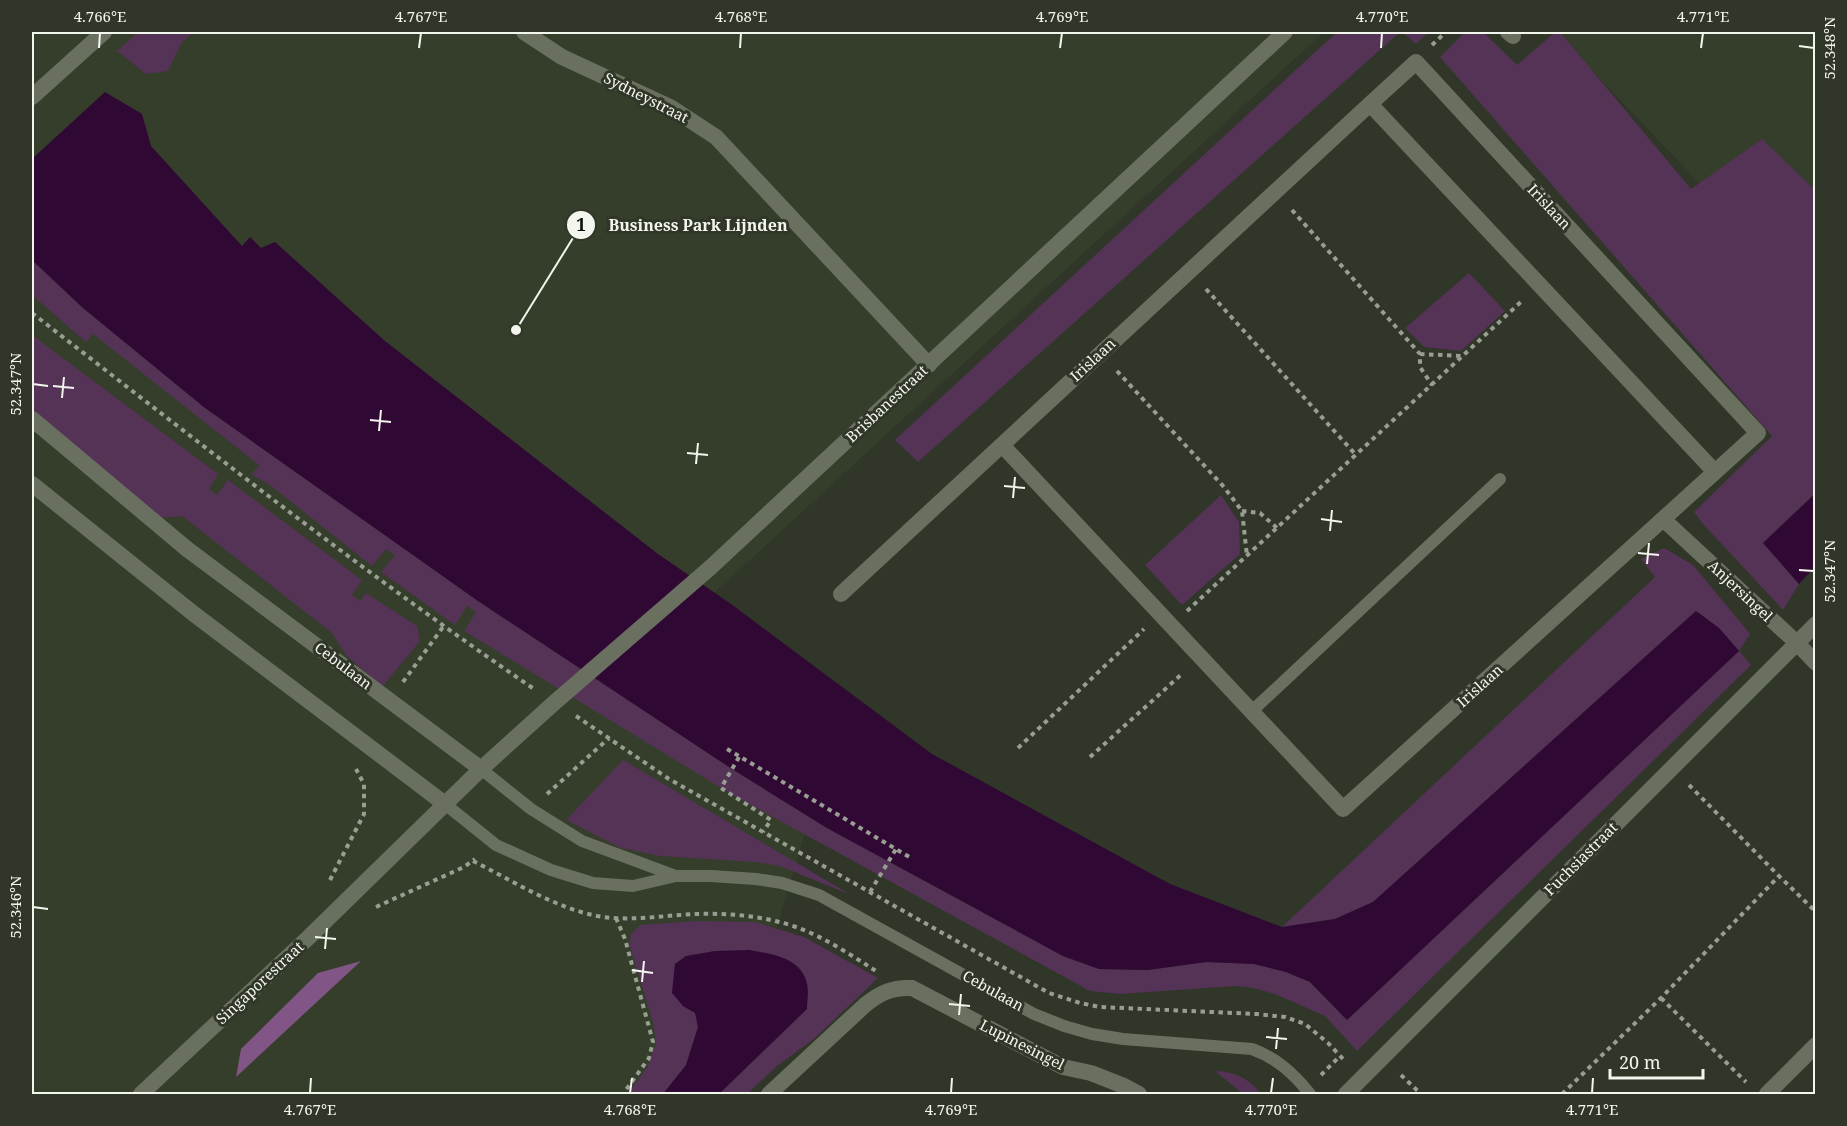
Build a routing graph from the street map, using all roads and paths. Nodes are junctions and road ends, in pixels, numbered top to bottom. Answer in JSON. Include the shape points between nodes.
{"nodes":[{"id":1,"x":104,"y":32,"type":"edge"},
{"id":2,"x":524,"y":32,"type":"edge"},
{"id":3,"x":1285,"y":32,"type":"edge"},
{"id":4,"x":32,"y":97,"type":"edge"},
{"id":5,"x":1370,"y":104,"type":"junction"},
{"id":6,"x":1275,"y":191,"type":"junction"},
{"id":7,"x":1190,"y":271,"type":"junction"},
{"id":8,"x":1540,"y":285,"type":"junction"},
{"id":9,"x":32,"y":313,"type":"edge"},
{"id":10,"x":1101,"y":353,"type":"junction"},
{"id":11,"x":1420,"y":354,"type":"junction"},
{"id":12,"x":1463,"y":356,"type":"junction"},
{"id":13,"x":929,"y":365,"type":"junction"},
{"id":14,"x":1432,"y":385,"type":"junction"},
{"id":15,"x":32,"y":419,"type":"edge"},
{"id":16,"x":1002,"y":445,"type":"junction"},
{"id":17,"x":1356,"y":455,"type":"junction"},
{"id":18,"x":1714,"y":472,"type":"junction"},
{"id":19,"x":1500,"y":479,"type":"dead end"},
{"id":20,"x":32,"y":484,"type":"edge"},
{"id":21,"x":1242,"y":511,"type":"junction"},
{"id":22,"x":1664,"y":520,"type":"junction"},
{"id":23,"x":1277,"y":528,"type":"junction"},
{"id":24,"x":1247,"y":556,"type":"junction"},
{"id":25,"x":841,"y":594,"type":"dead end"},
{"id":26,"x":1166,"y":620,"type":"junction"},
{"id":27,"x":1815,"y":624,"type":"edge"},
{"id":28,"x":1797,"y":643,"type":"junction"},
{"id":29,"x":1201,"y":657,"type":"junction"},
{"id":30,"x":1815,"y":663,"type":"edge"},
{"id":31,"x":554,"y":703,"type":"junction"},
{"id":32,"x":1252,"y":711,"type":"junction"},
{"id":33,"x":1018,"y":748,"type":"dead end"},
{"id":34,"x":727,"y":749,"type":"dead end"},
{"id":35,"x":740,"y":757,"type":"junction"},
{"id":36,"x":1090,"y":758,"type":"dead end"},
{"id":37,"x":1672,"y":768,"type":"junction"},
{"id":38,"x":481,"y":769,"type":"junction"},
{"id":39,"x":445,"y":804,"type":"junction"},
{"id":40,"x":763,"y":832,"type":"junction"},
{"id":41,"x":896,"y":849,"type":"junction"},
{"id":42,"x":910,"y":858,"type":"dead end"},
{"id":43,"x":473,"y":861,"type":"dead end"},
{"id":44,"x":676,"y":876,"type":"junction"},
{"id":45,"x":1779,"y":876,"type":"junction"},
{"id":46,"x":870,"y":892,"type":"junction"},
{"id":47,"x":1815,"y":912,"type":"edge"},
{"id":48,"x":616,"y":918,"type":"junction"},
{"id":49,"x":898,"y":987,"type":"junction"},
{"id":50,"x":1662,"y":998,"type":"junction"},
{"id":51,"x":1815,"y":1045,"type":"edge"},
{"id":52,"x":1401,"y":1075,"type":"dead end"},
{"id":53,"x":1361,"y":1080,"type":"junction"},
{"id":54,"x":1751,"y":1086,"type":"dead end"},
{"id":55,"x":141,"y":1095,"type":"edge"},
{"id":56,"x":623,"y":1095,"type":"edge"},
{"id":57,"x":769,"y":1095,"type":"edge"},
{"id":58,"x":1139,"y":1095,"type":"edge"},
{"id":59,"x":1310,"y":1095,"type":"edge"},
{"id":60,"x":1346,"y":1095,"type":"edge"},
{"id":61,"x":1421,"y":1095,"type":"edge"},
{"id":62,"x":1562,"y":1095,"type":"edge"},
{"id":63,"x":1767,"y":1095,"type":"edge"}],
"edges":[{"from":1,"to":4,"type":"street"},
{"from":2,"to":13,"type":"street","name":"Sydneystraat","via":[[562,57],[670,107],[716,137]]},
{"from":3,"to":13,"type":"street","name":"Brisbanestraat"},
{"from":5,"to":6,"type":"street","name":"Irislaan"},
{"from":5,"to":8,"type":"street"},
{"from":5,"to":18,"type":"street","name":"Irislaan","via":[[1416,62],[1758,433]]},
{"from":6,"to":7,"type":"street","name":"Irislaan"},
{"from":6,"to":11,"type":"path"},
{"from":7,"to":10,"type":"street","name":"Irislaan"},
{"from":7,"to":17,"type":"path"},
{"from":8,"to":12,"type":"path"},
{"from":8,"to":18,"type":"street"},
{"from":9,"to":31,"type":"path","via":[[320,536]]},
{"from":10,"to":16,"type":"street","name":"Irislaan"},
{"from":10,"to":21,"type":"path"},
{"from":11,"to":12,"type":"path"},
{"from":11,"to":14,"type":"path","via":[[1420,367]]},
{"from":12,"to":14,"type":"path"},
{"from":13,"to":31,"type":"street","name":"Brisbanestraat","via":[[711,567]]},
{"from":14,"to":17,"type":"path"},
{"from":15,"to":38,"type":"street","name":"Cebulaan","via":[[187,549]]},
{"from":16,"to":25,"type":"street","name":"Irislaan"},
{"from":16,"to":26,"type":"street","name":"Irislaan"},
{"from":17,"to":23,"type":"path"},
{"from":18,"to":22,"type":"street","name":"Irislaan"},
{"from":19,"to":32,"type":"lane"},
{"from":20,"to":39,"type":"street","name":"Cebulaan","via":[[194,614]]},
{"from":21,"to":23,"type":"path","via":[[1260,513]]},
{"from":21,"to":24,"type":"path"},
{"from":22,"to":28,"type":"street","name":"Anjersingel"},
{"from":22,"to":32,"type":"street","name":"Irislaan","via":[[1343,809]]},
{"from":23,"to":24,"type":"path"},
{"from":24,"to":26,"type":"path"},
{"from":26,"to":29,"type":"street","name":"Irislaan"},
{"from":26,"to":33,"type":"path"},
{"from":27,"to":28,"type":"street","name":"Fuchsiastraat"},
{"from":28,"to":30,"type":"street","name":"Anjersingel"},
{"from":28,"to":37,"type":"street","name":"Fuchsiastraat"},
{"from":29,"to":32,"type":"street","name":"Irislaan"},
{"from":29,"to":36,"type":"path"},
{"from":31,"to":38,"type":"street","name":"Brisbanestraat"},
{"from":31,"to":40,"type":"path","via":[[669,779]]},
{"from":34,"to":35,"type":"path"},
{"from":35,"to":40,"type":"path","via":[[721,788],[771,820]]},
{"from":35,"to":41,"type":"path"},
{"from":37,"to":45,"type":"path"},
{"from":37,"to":53,"type":"street","name":"Fuchsiastraat"},
{"from":38,"to":39,"type":"street","name":"Singaporestraat"},
{"from":38,"to":44,"type":"lane","name":"Cebulaan","via":[[531,809],[582,841]]},
{"from":39,"to":44,"type":"lane","name":"Cebulaan","via":[[496,845],[551,870],[592,883],[633,886]]},
{"from":39,"to":55,"type":"street","name":"Singaporestraat"},
{"from":40,"to":46,"type":"path"},
{"from":41,"to":42,"type":"path"},
{"from":41,"to":46,"type":"path"},
{"from":43,"to":48,"type":"path","via":[[575,910]]},
{"from":44,"to":59,"type":"lane","name":"Cebulaan","via":[[756,879],[819,895],[1034,1014],[1092,1034],[1123,1039],[1252,1049],[1282,1065]]},
{"from":45,"to":47,"type":"path"},
{"from":45,"to":50,"type":"path"},
{"from":46,"to":53,"type":"path","via":[[1049,993],[1080,1003],[1257,1014],[1305,1024]]},
{"from":48,"to":49,"type":"path","via":[[734,914],[764,918],[832,944]]},
{"from":48,"to":56,"type":"path","via":[[653,1042],[649,1058]]},
{"from":49,"to":57,"type":"street","via":[[879,993]]},
{"from":49,"to":58,"type":"street","name":"Lupinesingel","via":[[912,988],[1063,1067],[1091,1073]]},
{"from":50,"to":54,"type":"path"},
{"from":50,"to":62,"type":"path"},
{"from":51,"to":63,"type":"street"},
{"from":52,"to":61,"type":"path"},
{"from":53,"to":60,"type":"street","name":"Fuchsiastraat"}]}
